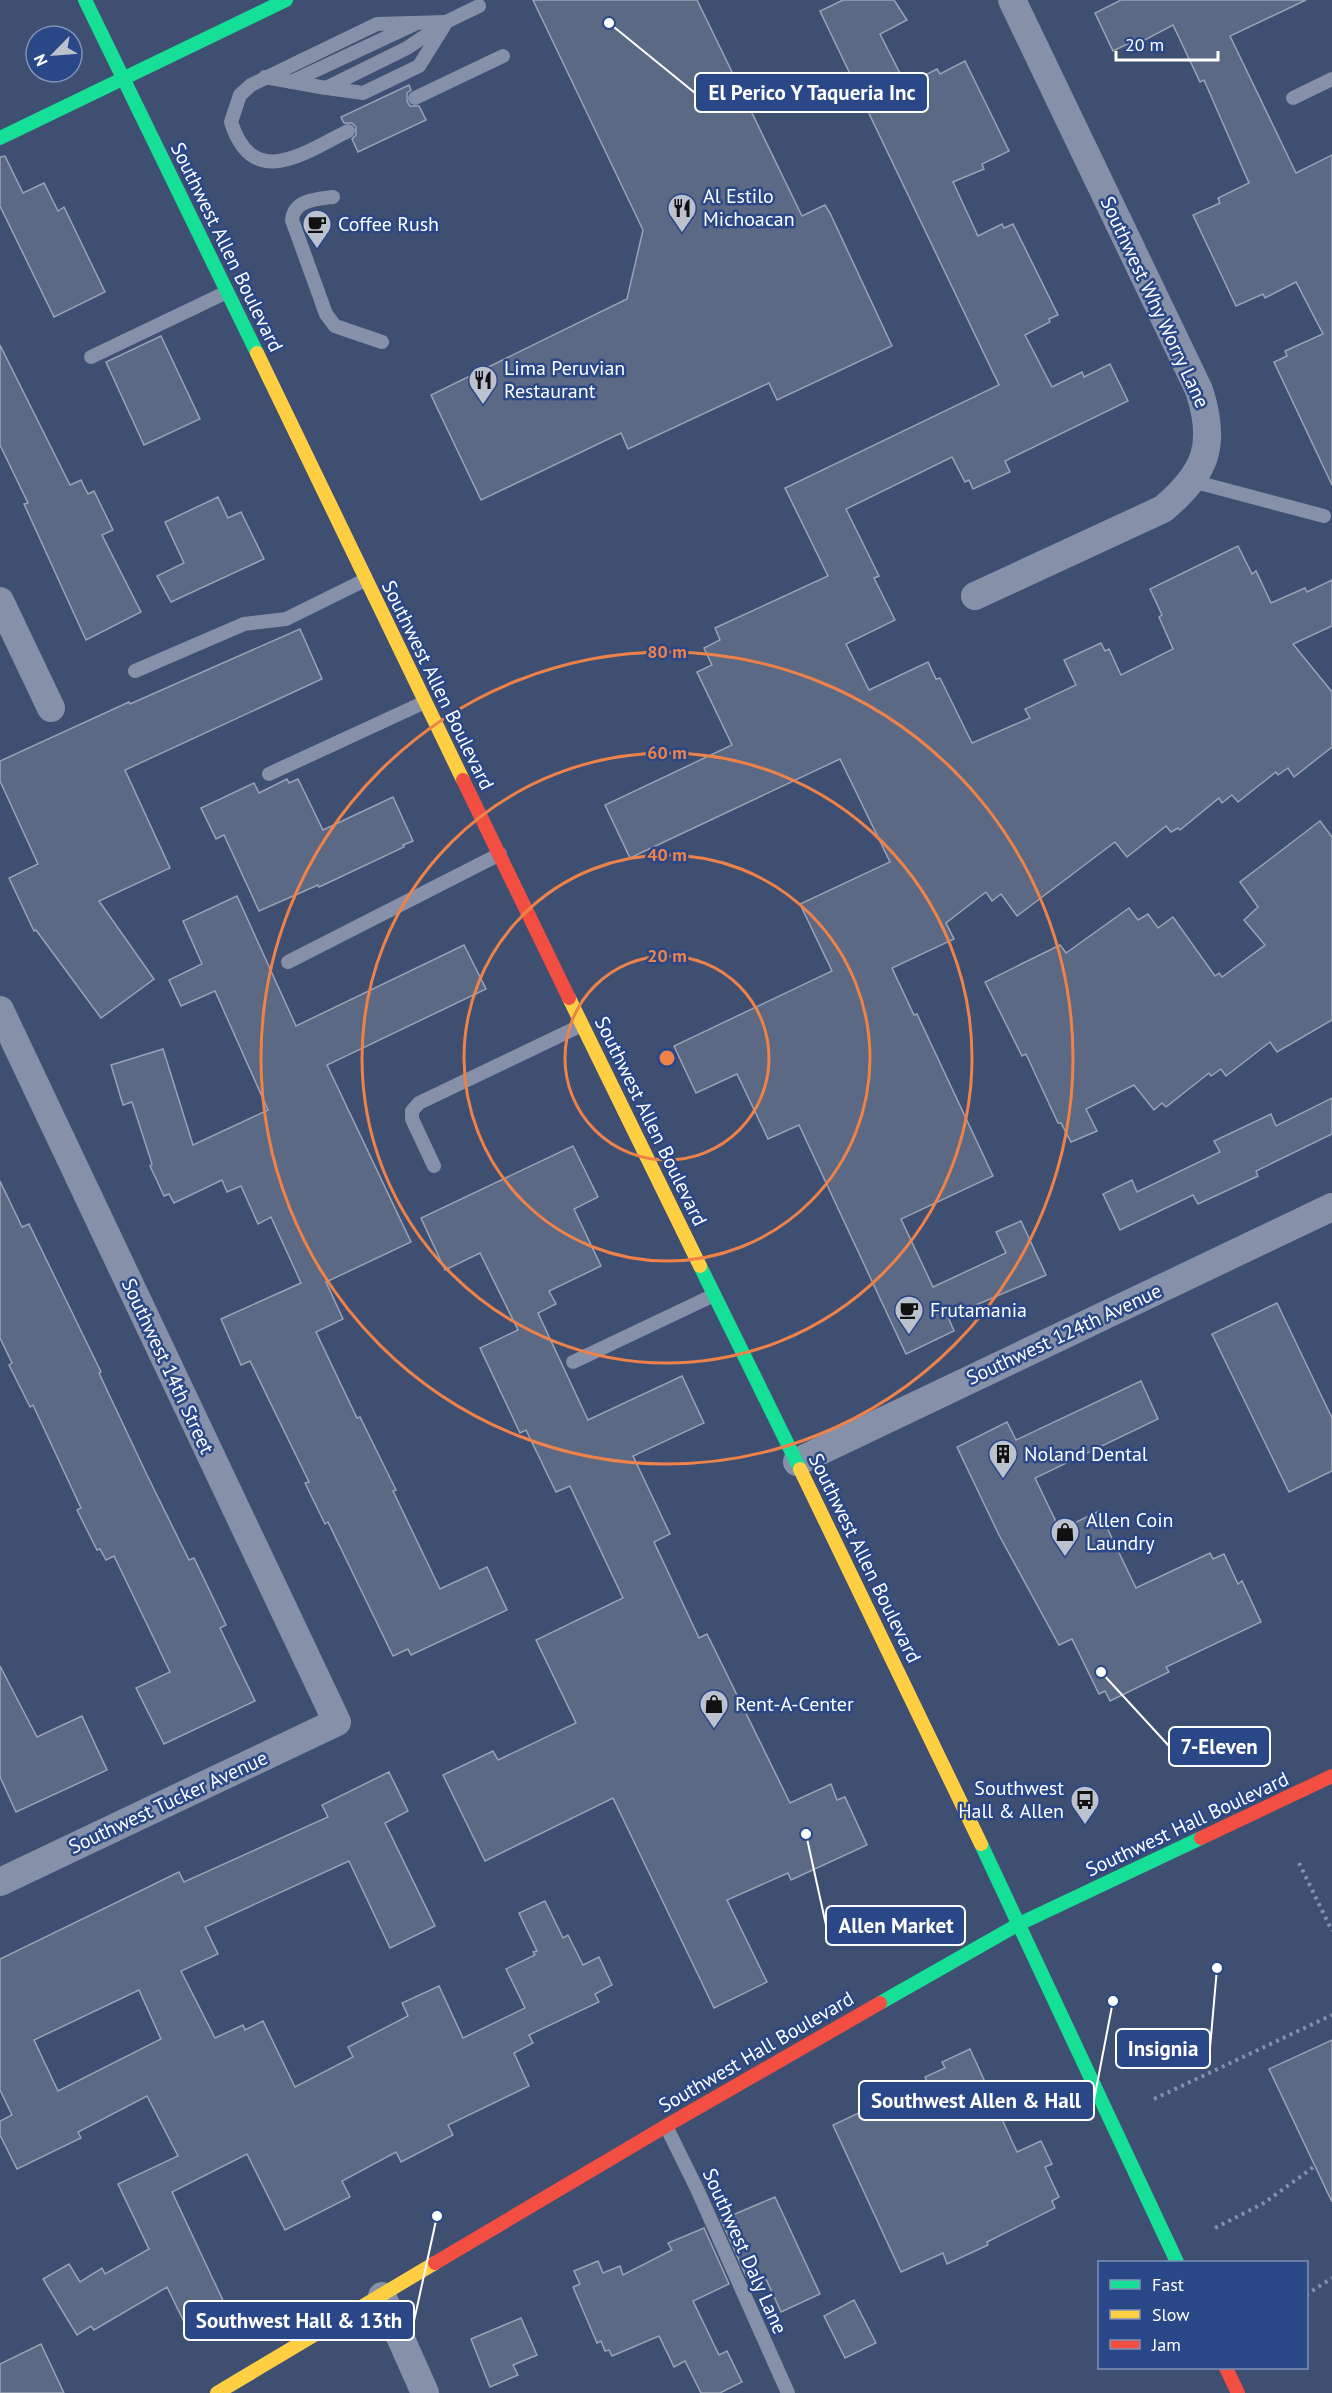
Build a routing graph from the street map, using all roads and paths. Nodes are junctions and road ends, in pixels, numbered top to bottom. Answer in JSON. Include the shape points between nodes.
{"nodes":[{"id":1,"x":85,"y":0,"type":"edge"},
{"id":2,"x":286,"y":0,"type":"edge"},
{"id":3,"x":1012,"y":0,"type":"edge"},
{"id":4,"x":479,"y":6,"type":"dead end"},
{"id":5,"x":446,"y":22,"type":"junction"},
{"id":6,"x":417,"y":23,"type":"junction"},
{"id":7,"x":503,"y":56,"type":"dead end"},
{"id":8,"x":265,"y":77,"type":"junction"},
{"id":9,"x":124,"y":78,"type":"junction"},
{"id":10,"x":1332,"y":79,"type":"edge"},
{"id":11,"x":291,"y":82,"type":"junction"},
{"id":12,"x":326,"y":88,"type":"junction"},
{"id":13,"x":415,"y":98,"type":"dead end"},
{"id":14,"x":1293,"y":98,"type":"dead end"},
{"id":15,"x":348,"y":131,"type":"dead end"},
{"id":16,"x":0,"y":138,"type":"edge"},
{"id":17,"x":333,"y":197,"type":"dead end"},
{"id":18,"x":227,"y":292,"type":"junction"},
{"id":19,"x":382,"y":342,"type":"dead end"},
{"id":20,"x":91,"y":357,"type":"dead end"},
{"id":21,"x":1192,"y":481,"type":"junction"},
{"id":22,"x":1324,"y":516,"type":"dead end"},
{"id":23,"x":365,"y":580,"type":"junction"},
{"id":24,"x":975,"y":596,"type":"dead end"},
{"id":25,"x":0,"y":601,"type":"edge"},
{"id":26,"x":135,"y":671,"type":"dead end"},
{"id":27,"x":425,"y":702,"type":"junction"},
{"id":28,"x":51,"y":708,"type":"dead end"},
{"id":29,"x":269,"y":774,"type":"dead end"},
{"id":30,"x":500,"y":854,"type":"junction"},
{"id":31,"x":288,"y":962,"type":"dead end"},
{"id":32,"x":0,"y":1010,"type":"edge"},
{"id":33,"x":582,"y":1025,"type":"junction"},
{"id":34,"x":434,"y":1166,"type":"dead end"},
{"id":35,"x":1332,"y":1207,"type":"edge"},
{"id":36,"x":714,"y":1295,"type":"junction"},
{"id":37,"x":573,"y":1362,"type":"dead end"},
{"id":38,"x":797,"y":1462,"type":"junction"},
{"id":39,"x":337,"y":1722,"type":"joint"},
{"id":40,"x":1332,"y":1776,"type":"edge"},
{"id":41,"x":1299,"y":1863,"type":"dead end"},
{"id":42,"x":0,"y":1882,"type":"edge"},
{"id":43,"x":1019,"y":1924,"type":"junction"},
{"id":44,"x":1332,"y":1932,"type":"edge"},
{"id":45,"x":1332,"y":2015,"type":"edge"},
{"id":46,"x":1154,"y":2099,"type":"dead end"},
{"id":47,"x":666,"y":2126,"type":"junction"},
{"id":48,"x":1315,"y":2166,"type":"dead end"},
{"id":49,"x":1215,"y":2228,"type":"dead end"},
{"id":50,"x":1177,"y":2261,"type":"edge"},
{"id":51,"x":1332,"y":2277,"type":"edge"},
{"id":52,"x":1308,"y":2294,"type":"edge"},
{"id":53,"x":382,"y":2296,"type":"junction"},
{"id":54,"x":1227,"y":2369,"type":"edge"},
{"id":55,"x":217,"y":2393,"type":"edge"},
{"id":56,"x":426,"y":2393,"type":"edge"},
{"id":57,"x":788,"y":2393,"type":"edge"},
{"id":58,"x":1238,"y":2393,"type":"edge"}],
"edges":[{"from":1,"to":9,"type":"main road","name":"Southwest Allen Boulevard"},
{"from":2,"to":9,"type":"main road"},
{"from":3,"to":21,"type":"street","name":"Southwest Why Worry Lane","via":[[1199,390],[1207,416],[1208,441]]},
{"from":4,"to":5,"type":"lane"},
{"from":5,"to":6,"type":"lane"},
{"from":5,"to":12,"type":"lane","via":[[407,48]]},
{"from":5,"to":12,"type":"lane","via":[[419,66],[363,93]]},
{"from":6,"to":8,"type":"lane","via":[[377,24]]},
{"from":6,"to":11,"type":"lane"},
{"from":7,"to":13,"type":"lane"},
{"from":8,"to":11,"type":"lane"},
{"from":8,"to":15,"type":"lane","via":[[240,95],[231,122],[240,146],[249,155],[274,163],[286,161]]},
{"from":9,"to":16,"type":"main road"},
{"from":9,"to":18,"type":"main road","name":"Southwest Allen Boulevard"},
{"from":10,"to":14,"type":"lane"},
{"from":11,"to":12,"type":"lane"},
{"from":17,"to":19,"type":"lane","via":[[313,199],[298,206],[292,220],[326,315],[336,326]]},
{"from":18,"to":20,"type":"lane"},
{"from":18,"to":23,"type":"main road","name":"Southwest Allen Boulevard"},
{"from":21,"to":22,"type":"lane"},
{"from":21,"to":24,"type":"street","name":"Southwest Why Worry Lane","via":[[1163,509]]},
{"from":23,"to":26,"type":"lane","via":[[280,621],[244,624]]},
{"from":23,"to":27,"type":"main road","name":"Southwest Allen Boulevard"},
{"from":25,"to":28,"type":"street"},
{"from":27,"to":29,"type":"lane"},
{"from":27,"to":30,"type":"main road","name":"Southwest Allen Boulevard"},
{"from":30,"to":31,"type":"lane"},
{"from":30,"to":33,"type":"main road","name":"Southwest Allen Boulevard"},
{"from":32,"to":39,"type":"street","name":"Southwest 14th Street"},
{"from":33,"to":34,"type":"lane","via":[[419,1103],[412,1111],[412,1119]]},
{"from":33,"to":36,"type":"main road","name":"Southwest Allen Boulevard"},
{"from":35,"to":38,"type":"street","name":"Southwest 124th Avenue"},
{"from":36,"to":37,"type":"lane"},
{"from":36,"to":38,"type":"main road","name":"Southwest Allen Boulevard"},
{"from":38,"to":43,"type":"main road","name":"Southwest Allen Boulevard"},
{"from":39,"to":42,"type":"street","name":"Southwest Tucker Avenue"},
{"from":40,"to":43,"type":"main road","name":"Southwest Hall Boulevard"},
{"from":41,"to":44,"type":"path"},
{"from":43,"to":47,"type":"main road","name":"Southwest Hall Boulevard"},
{"from":43,"to":50,"type":"main road","name":"Southwest Allen Boulevard"},
{"from":45,"to":46,"type":"path"},
{"from":47,"to":53,"type":"main road","name":"Southwest Hall Boulevard"},
{"from":47,"to":57,"type":"lane","name":"Southwest Daly Lane"},
{"from":48,"to":49,"type":"path","via":[[1264,2203]]},
{"from":51,"to":52,"type":"path"},
{"from":53,"to":55,"type":"main road","name":"Southwest Hall Boulevard"},
{"from":53,"to":56,"type":"street"},
{"from":54,"to":58,"type":"main road"}]}
